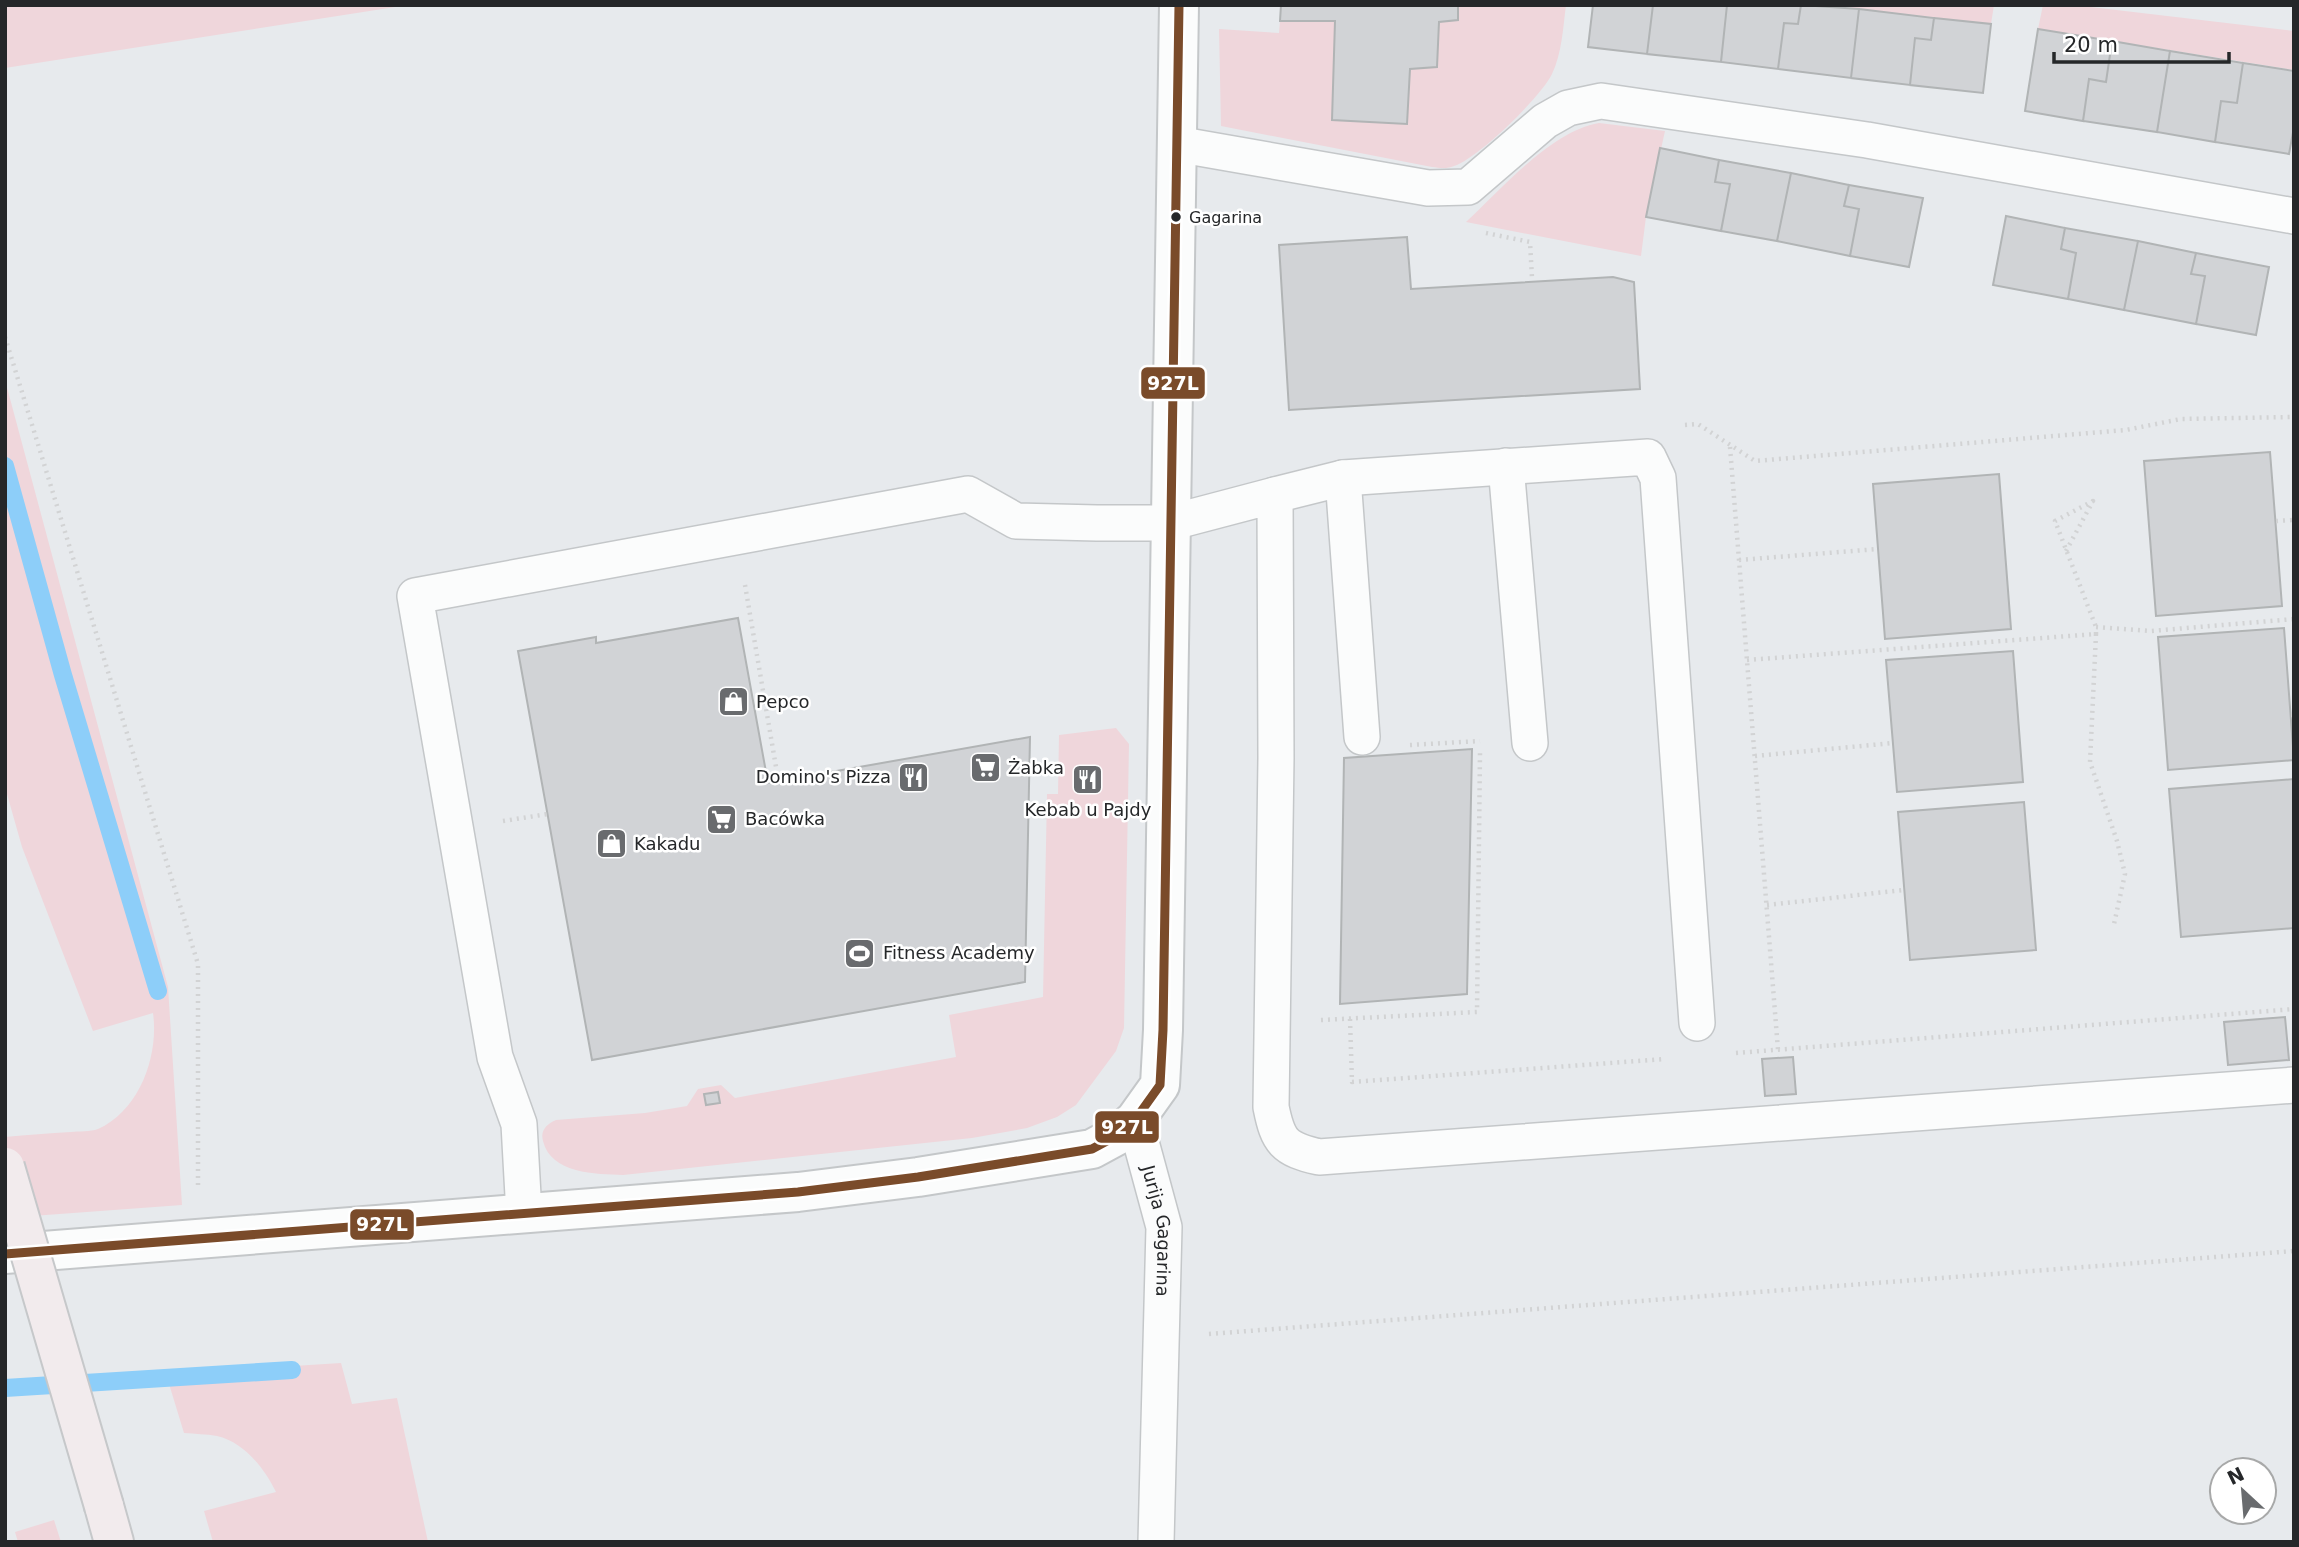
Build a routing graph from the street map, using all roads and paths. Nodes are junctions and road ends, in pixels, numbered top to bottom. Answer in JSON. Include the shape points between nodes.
{"nodes":[{"id":1,"x":1179,"y":5,"type":"edge"},
{"id":2,"x":1176,"y":144,"type":"junction"},
{"id":3,"x":2294,"y":216,"type":"edge"},
{"id":4,"x":5,"y":337,"type":"edge"},
{"id":5,"x":2294,"y":417,"type":"edge"},
{"id":6,"x":1685,"y":425,"type":"dead end"},
{"id":7,"x":1730,"y":447,"type":"junction"},
{"id":8,"x":1506,"y":466,"type":"junction"},
{"id":9,"x":1343,"y":478,"type":"junction"},
{"id":10,"x":1275,"y":495,"type":"junction"},
{"id":11,"x":2294,"y":520,"type":"edge"},
{"id":12,"x":2276,"y":522,"type":"dead end"},
{"id":13,"x":1169,"y":523,"type":"junction"},
{"id":14,"x":737,"y":537,"type":"junction"},
{"id":15,"x":1878,"y":549,"type":"dead end"},
{"id":16,"x":2066,"y":551,"type":"junction"},
{"id":17,"x":1739,"y":560,"type":"junction"},
{"id":18,"x":2294,"y":619,"type":"edge"},
{"id":19,"x":2096,"y":631,"type":"junction"},
{"id":20,"x":1747,"y":660,"type":"junction"},
{"id":21,"x":1362,"y":737,"type":"dead end"},
{"id":22,"x":1530,"y":743,"type":"dead end"},
{"id":23,"x":1893,"y":743,"type":"dead end"},
{"id":24,"x":1401,"y":746,"type":"dead end"},
{"id":25,"x":1755,"y":756,"type":"junction"},
{"id":26,"x":776,"y":767,"type":"dead end"},
{"id":27,"x":1904,"y":890,"type":"dead end"},
{"id":28,"x":1767,"y":905,"type":"junction"},
{"id":29,"x":2115,"y":924,"type":"dead end"},
{"id":30,"x":2294,"y":1010,"type":"edge"},
{"id":31,"x":1350,"y":1018,"type":"junction"},
{"id":32,"x":1271,"y":1022,"type":"junction"},
{"id":33,"x":1697,"y":1023,"type":"dead end"},
{"id":34,"x":1778,"y":1050,"type":"junction"},
{"id":35,"x":1723,"y":1054,"type":"dead end"},
{"id":36,"x":1668,"y":1058,"type":"dead end"},
{"id":37,"x":2294,"y":1085,"type":"edge"},
{"id":38,"x":1135,"y":1120,"type":"junction"},
{"id":39,"x":5,"y":1167,"type":"edge"},
{"id":40,"x":524,"y":1214,"type":"junction"},
{"id":41,"x":181,"y":1241,"type":"junction"},
{"id":42,"x":2294,"y":1251,"type":"edge"},
{"id":43,"x":5,"y":1254,"type":"edge"},
{"id":44,"x":1160,"y":1336,"type":"junction"},
{"id":45,"x":109,"y":1524,"type":"edge"},
{"id":46,"x":1156,"y":1542,"type":"edge"}],
"edges":[{"from":1,"to":2,"type":"street"},
{"from":2,"to":3,"type":"lane","via":[[1428,188],[1468,187],[1545,121],[1568,108],[1601,101],[1867,140]]},
{"from":2,"to":13,"type":"street"},
{"from":4,"to":41,"type":"path","via":[[198,964]]},
{"from":5,"to":7,"type":"path","via":[[2181,419],[2126,430],[1755,461]]},
{"from":6,"to":7,"type":"path","via":[[1698,424]]},
{"from":7,"to":17,"type":"path"},
{"from":8,"to":9,"type":"lane"},
{"from":8,"to":22,"type":"lane"},
{"from":8,"to":33,"type":"lane","via":[[1648,457],[1658,478]]},
{"from":9,"to":10,"type":"lane"},
{"from":9,"to":21,"type":"lane"},
{"from":10,"to":13,"type":"lane"},
{"from":10,"to":32,"type":"lane"},
{"from":11,"to":12,"type":"path"},
{"from":13,"to":14,"type":"lane","via":[[1016,521],[968,494]]},
{"from":13,"to":38,"type":"street","via":[[1160,1085]]},
{"from":14,"to":26,"type":"path"},
{"from":14,"to":40,"type":"lane","via":[[415,596],[495,1057],[519,1124]]},
{"from":15,"to":17,"type":"path"},
{"from":16,"to":16,"type":"path","via":[[2055,521],[2093,501],[2077,531]]},
{"from":16,"to":19,"type":"path"},
{"from":17,"to":20,"type":"path"},
{"from":18,"to":19,"type":"path"},
{"from":19,"to":20,"type":"path"},
{"from":19,"to":29,"type":"path","via":[[2090,761],[2125,874]]},
{"from":20,"to":25,"type":"path"},
{"from":23,"to":25,"type":"path"},
{"from":24,"to":31,"type":"path","via":[[1480,739],[1477,1012]]},
{"from":25,"to":28,"type":"path"},
{"from":27,"to":28,"type":"path"},
{"from":28,"to":34,"type":"path"},
{"from":30,"to":34,"type":"path"},
{"from":31,"to":32,"type":"path"},
{"from":31,"to":36,"type":"path","via":[[1352,1082]]},
{"from":32,"to":37,"type":"lane","via":[[1271,1107],[1276,1131],[1295,1151],[1319,1157]]},
{"from":34,"to":35,"type":"path"},
{"from":38,"to":40,"type":"street","via":[[1092,1149],[957,1171],[798,1192]]},
{"from":38,"to":44,"type":"lane","name":"Jurija Gagarina","via":[[1164,1227]]},
{"from":39,"to":45,"type":"highway","bridge":true},
{"from":40,"to":41,"type":"street"},
{"from":41,"to":43,"type":"street"},
{"from":42,"to":44,"type":"path"},
{"from":44,"to":46,"type":"lane","name":"Jurija Gagarina"}]}
